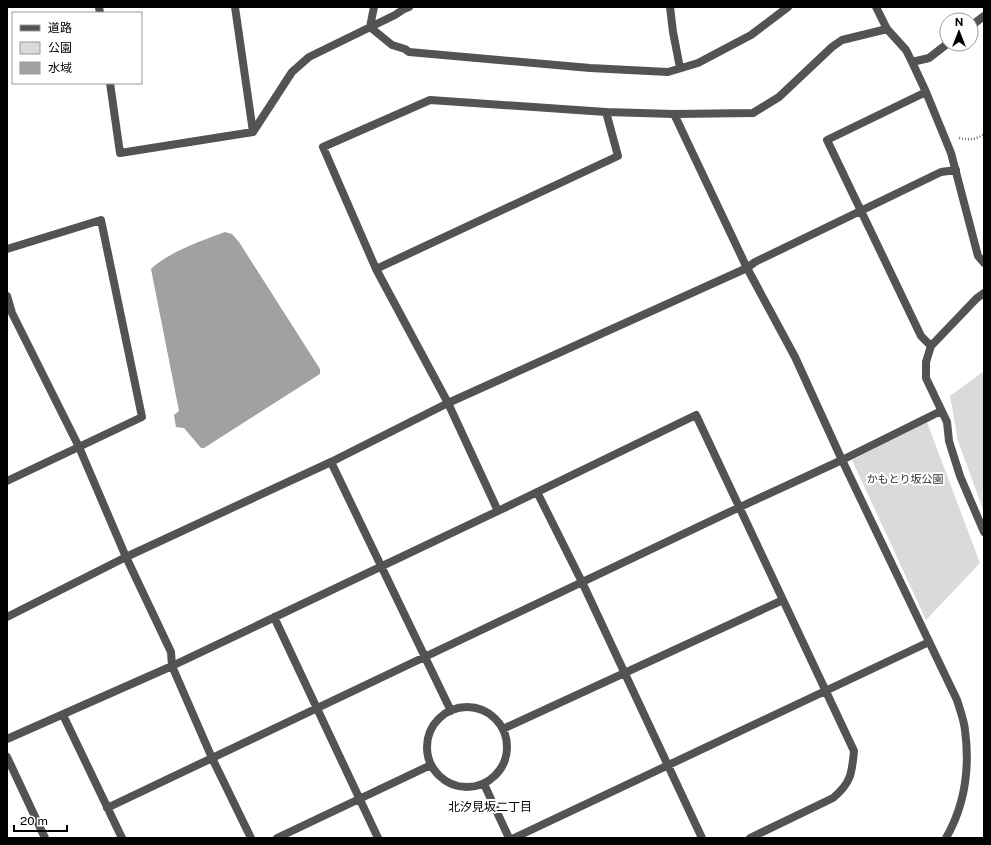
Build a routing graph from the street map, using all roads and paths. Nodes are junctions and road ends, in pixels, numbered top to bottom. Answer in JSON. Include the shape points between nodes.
{"nodes":[{"id":1,"x":235,"y":7,"type":"edge"},
{"id":2,"x":374,"y":7,"type":"edge"},
{"id":3,"x":409,"y":7,"type":"edge"},
{"id":4,"x":670,"y":7,"type":"edge"},
{"id":5,"x":788,"y":7,"type":"edge"},
{"id":6,"x":876,"y":7,"type":"edge"},
{"id":7,"x":370,"y":27,"type":"junction"},
{"id":8,"x":887,"y":29,"type":"junction"},
{"id":9,"x":939,"y":50,"type":"edge"},
{"id":10,"x":912,"y":62,"type":"junction"},
{"id":11,"x":680,"y":68,"type":"junction"},
{"id":12,"x":110,"y":84,"type":"edge"},
{"id":13,"x":926,"y":92,"type":"junction"},
{"id":14,"x":606,"y":112,"type":"junction"},
{"id":15,"x":674,"y":114,"type":"junction"},
{"id":16,"x":252,"y":132,"type":"junction"},
{"id":17,"x":984,"y":134,"type":"edge"},
{"id":18,"x":945,"y":138,"type":"junction"},
{"id":19,"x":956,"y":170,"type":"junction"},
{"id":20,"x":861,"y":211,"type":"junction"},
{"id":21,"x":7,"y":249,"type":"edge"},
{"id":22,"x":984,"y":263,"type":"edge"},
{"id":23,"x":747,"y":268,"type":"junction"},
{"id":24,"x":376,"y":269,"type":"junction"},
{"id":25,"x":984,"y":293,"type":"edge"},
{"id":26,"x":7,"y":296,"type":"edge"},
{"id":27,"x":931,"y":346,"type":"junction"},
{"id":28,"x":448,"y":403,"type":"junction"},
{"id":29,"x":941,"y":411,"type":"junction"},
{"id":30,"x":79,"y":447,"type":"junction"},
{"id":31,"x":842,"y":460,"type":"junction"},
{"id":32,"x":331,"y":462,"type":"junction"},
{"id":33,"x":7,"y":481,"type":"edge"},
{"id":34,"x":537,"y":492,"type":"junction"},
{"id":35,"x":740,"y":507,"type":"junction"},
{"id":36,"x":498,"y":511,"type":"junction"},
{"id":37,"x":984,"y":532,"type":"edge"},
{"id":38,"x":126,"y":557,"type":"junction"},
{"id":39,"x":380,"y":567,"type":"junction"},
{"id":40,"x":582,"y":582,"type":"junction"},
{"id":41,"x":783,"y":600,"type":"junction"},
{"id":42,"x":7,"y":617,"type":"edge"},
{"id":43,"x":274,"y":617,"type":"junction"},
{"id":44,"x":929,"y":642,"type":"junction"},
{"id":45,"x":424,"y":658,"type":"junction"},
{"id":46,"x":172,"y":666,"type":"junction"},
{"id":47,"x":625,"y":673,"type":"junction"},
{"id":48,"x":826,"y":691,"type":"junction"},
{"id":49,"x":317,"y":708,"type":"junction"},
{"id":50,"x":451,"y":711,"type":"junction"},
{"id":51,"x":63,"y":715,"type":"junction"},
{"id":52,"x":503,"y":729,"type":"junction"},
{"id":53,"x":7,"y":739,"type":"edge"},
{"id":54,"x":7,"y":757,"type":"edge"},
{"id":55,"x":212,"y":758,"type":"junction"},
{"id":56,"x":431,"y":765,"type":"junction"},
{"id":57,"x":668,"y":766,"type":"junction"},
{"id":58,"x":484,"y":784,"type":"junction"},
{"id":59,"x":360,"y":799,"type":"junction"},
{"id":60,"x":107,"y":808,"type":"junction"},
{"id":61,"x":45,"y":838,"type":"edge"},
{"id":62,"x":122,"y":838,"type":"edge"},
{"id":63,"x":251,"y":838,"type":"edge"},
{"id":64,"x":278,"y":838,"type":"edge"},
{"id":65,"x":378,"y":838,"type":"edge"},
{"id":66,"x":509,"y":838,"type":"edge"},
{"id":67,"x":514,"y":838,"type":"edge"},
{"id":68,"x":702,"y":838,"type":"edge"},
{"id":69,"x":750,"y":838,"type":"edge"},
{"id":70,"x":946,"y":838,"type":"edge"}],
"edges":[{"from":1,"to":16,"type":"street"},
{"from":2,"to":7,"type":"street"},
{"from":3,"to":7,"type":"street"},
{"from":4,"to":11,"type":"street"},
{"from":5,"to":11,"type":"street","via":[[751,35],[698,64]]},
{"from":6,"to":8,"type":"street"},
{"from":7,"to":11,"type":"street","via":[[392,46],[409,52],[590,68],[668,72]]},
{"from":7,"to":16,"type":"street","via":[[309,57],[292,72]]},
{"from":8,"to":10,"type":"street","via":[[906,50]]},
{"from":8,"to":15,"type":"street","via":[[842,40],[779,97],[752,113]]},
{"from":9,"to":10,"type":"street","via":[[928,58]]},
{"from":10,"to":13,"type":"street"},
{"from":12,"to":16,"type":"street","via":[[120,153]]},
{"from":13,"to":18,"type":"street"},
{"from":13,"to":20,"type":"street","via":[[827,140]]},
{"from":14,"to":15,"type":"street"},
{"from":14,"to":24,"type":"street","via":[[618,156]]},
{"from":14,"to":24,"type":"street","via":[[430,100],[322,147]]},
{"from":15,"to":23,"type":"street"},
{"from":17,"to":18,"type":"path","via":[[971,140],[953,136]]},
{"from":18,"to":19,"type":"street"},
{"from":19,"to":20,"type":"street","via":[[941,172]]},
{"from":19,"to":22,"type":"street","via":[[978,256]]},
{"from":20,"to":23,"type":"street"},
{"from":20,"to":27,"type":"street","via":[[920,336]]},
{"from":21,"to":30,"type":"street","via":[[101,220],[142,417]]},
{"from":23,"to":28,"type":"street"},
{"from":23,"to":31,"type":"street","via":[[795,357]]},
{"from":24,"to":28,"type":"street"},
{"from":25,"to":27,"type":"street"},
{"from":26,"to":30,"type":"street","via":[[12,313]]},
{"from":27,"to":29,"type":"street","via":[[926,362],[926,378]]},
{"from":28,"to":32,"type":"street"},
{"from":28,"to":36,"type":"street"},
{"from":29,"to":31,"type":"street"},
{"from":29,"to":37,"type":"street","via":[[947,422],[949,441],[960,476]]},
{"from":30,"to":33,"type":"street"},
{"from":30,"to":38,"type":"street"},
{"from":31,"to":35,"type":"street"},
{"from":31,"to":44,"type":"street"},
{"from":32,"to":38,"type":"street"},
{"from":32,"to":39,"type":"street"},
{"from":34,"to":35,"type":"street","via":[[696,415]]},
{"from":34,"to":36,"type":"street"},
{"from":34,"to":40,"type":"street"},
{"from":35,"to":40,"type":"street"},
{"from":35,"to":41,"type":"street"},
{"from":36,"to":39,"type":"street"},
{"from":38,"to":42,"type":"street"},
{"from":38,"to":46,"type":"street","via":[[171,652]]},
{"from":39,"to":43,"type":"street"},
{"from":39,"to":45,"type":"street"},
{"from":40,"to":45,"type":"street"},
{"from":40,"to":47,"type":"street"},
{"from":41,"to":47,"type":"street"},
{"from":41,"to":48,"type":"street"},
{"from":43,"to":46,"type":"street"},
{"from":43,"to":49,"type":"street"},
{"from":44,"to":48,"type":"street"},
{"from":44,"to":70,"type":"street","via":[[957,700],[965,729],[966,779],[960,805]]},
{"from":45,"to":49,"type":"street"},
{"from":45,"to":50,"type":"street"},
{"from":46,"to":51,"type":"street"},
{"from":46,"to":55,"type":"street"},
{"from":47,"to":52,"type":"street"},
{"from":47,"to":57,"type":"street"},
{"from":48,"to":57,"type":"street"},
{"from":48,"to":69,"type":"street","via":[[854,751],[850,776],[844,789],[834,798]]},
{"from":49,"to":55,"type":"street"},
{"from":49,"to":59,"type":"street"},
{"from":50,"to":52,"type":"street","via":[[475,708],[496,719]]},
{"from":50,"to":56,"type":"street","via":[[440,718],[427,740],[427,753]]},
{"from":51,"to":53,"type":"street"},
{"from":51,"to":60,"type":"street"},
{"from":52,"to":58,"type":"street","via":[[507,741],[507,754],[503,766]]},
{"from":54,"to":61,"type":"street"},
{"from":55,"to":60,"type":"street"},
{"from":55,"to":63,"type":"street"},
{"from":56,"to":58,"type":"street","via":[[448,783],[460,787]]},
{"from":56,"to":59,"type":"street"},
{"from":57,"to":67,"type":"street"},
{"from":57,"to":68,"type":"street"},
{"from":58,"to":66,"type":"street"},
{"from":59,"to":64,"type":"street"},
{"from":59,"to":65,"type":"street"},
{"from":60,"to":62,"type":"street"}]}
